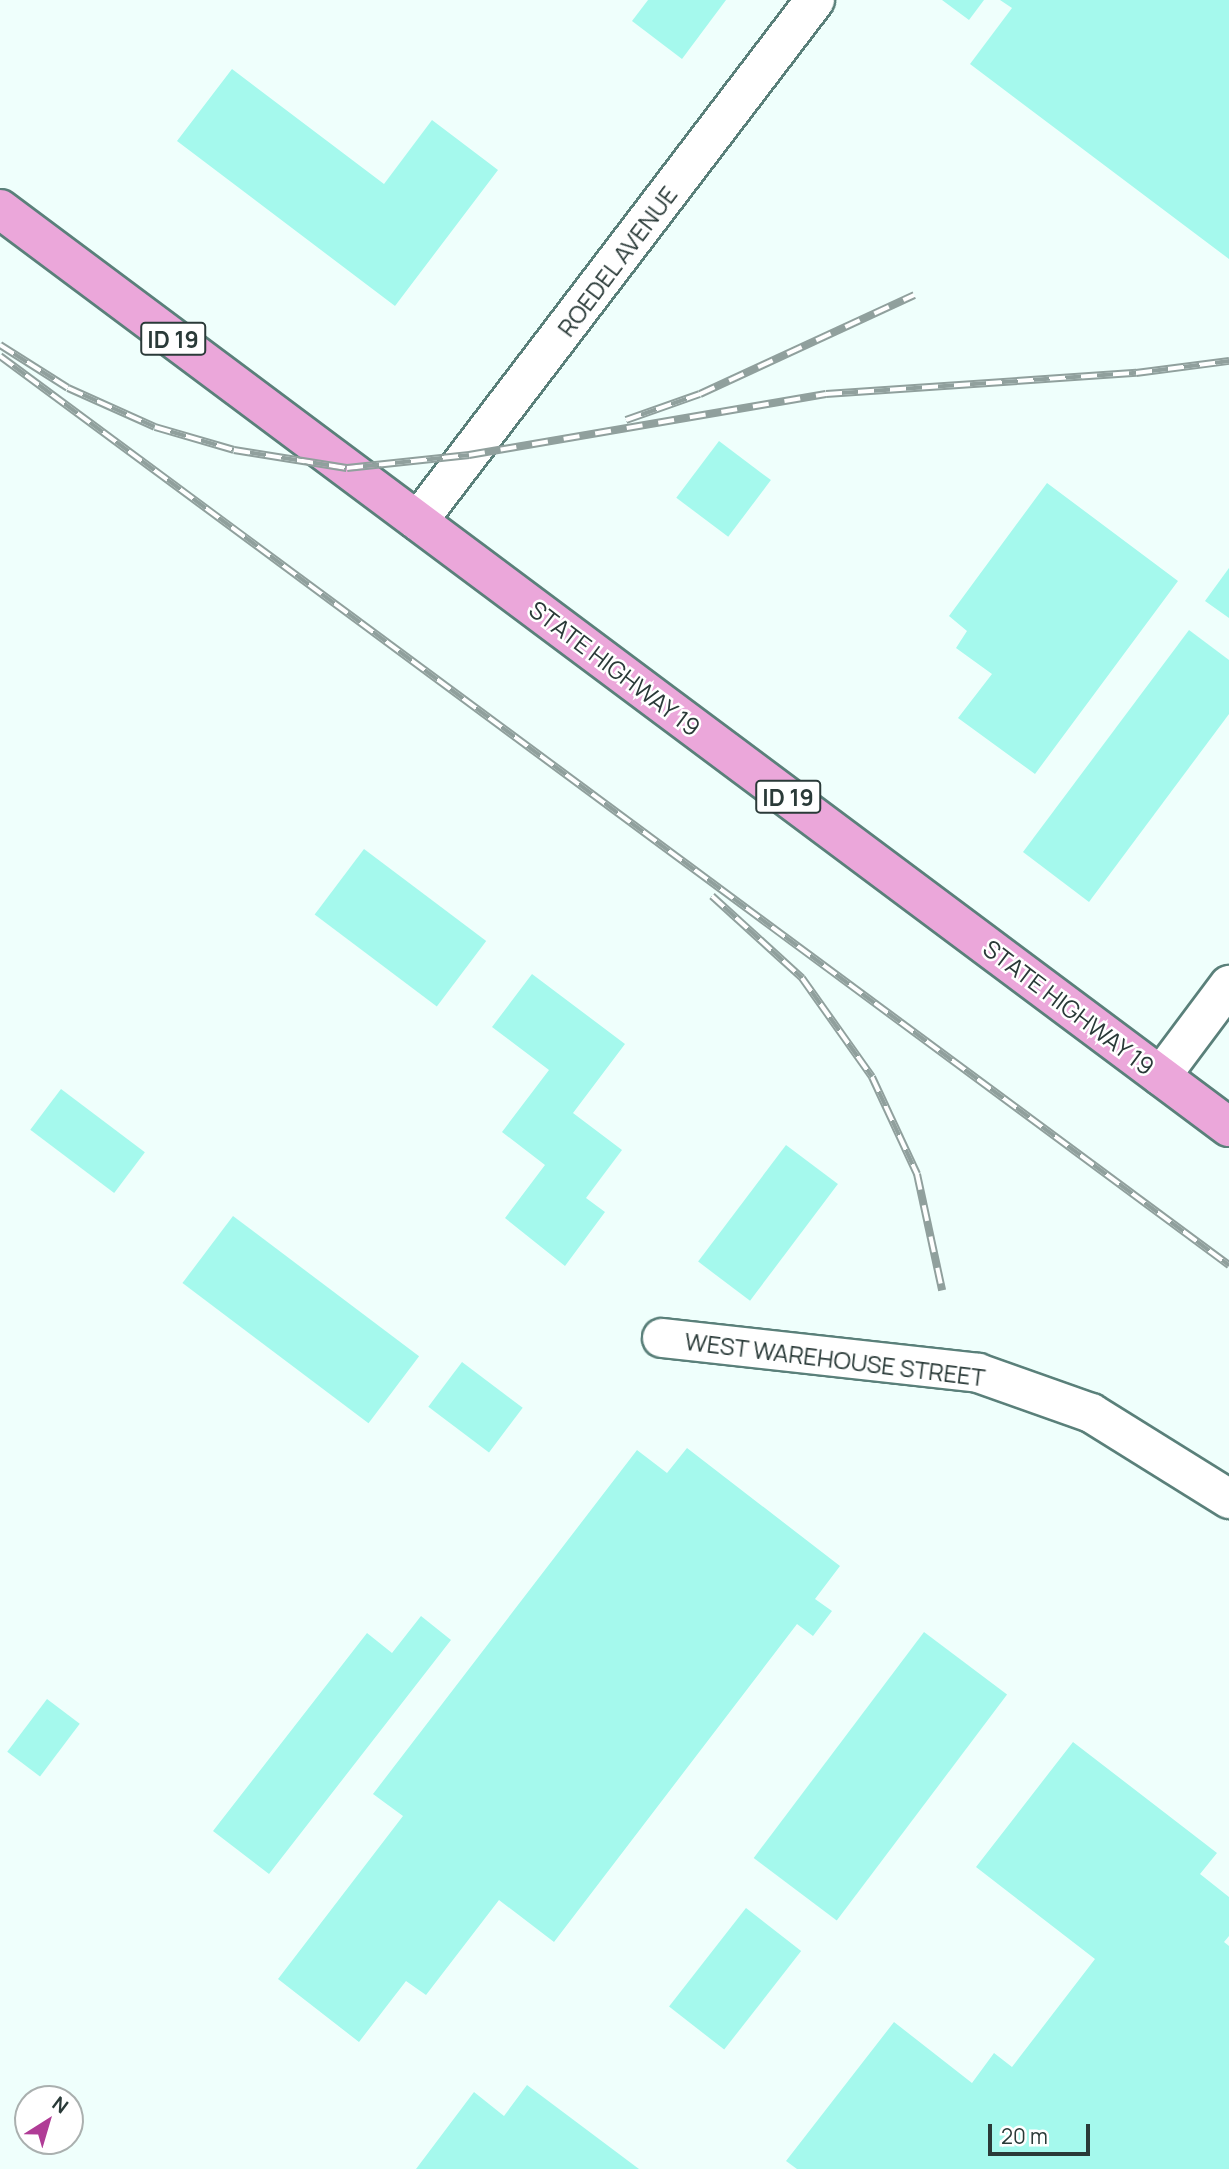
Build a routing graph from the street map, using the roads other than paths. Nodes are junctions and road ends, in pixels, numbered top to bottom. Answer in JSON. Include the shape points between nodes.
{"nodes":[{"id":1,"x":815,"y":0,"type":"edge"},
{"id":2,"x":0,"y":209,"type":"edge"},
{"id":3,"x":418,"y":521,"type":"junction"},
{"id":4,"x":1229,"y":985,"type":"edge"},
{"id":5,"x":1161,"y":1076,"type":"junction"},
{"id":6,"x":1229,"y":1127,"type":"edge"},
{"id":7,"x":662,"y":1338,"type":"dead end"},
{"id":8,"x":1229,"y":1499,"type":"edge"}],
"edges":[{"from":1,"to":3,"type":"street","name":"ROEDEL AVENUE"},
{"from":2,"to":3,"type":"main road","name":"STATE HIGHWAY 19","number":"ID 19"},
{"from":3,"to":5,"type":"main road","name":"STATE HIGHWAY 19","number":"ID 19"},
{"from":4,"to":5,"type":"street"},
{"from":5,"to":6,"type":"main road","name":"STATE HIGHWAY 19","number":"ID 19"},
{"from":7,"to":8,"type":"street","name":"WEST WAREHOUSE STREET","via":[[978,1373],[1091,1413]]}]}
